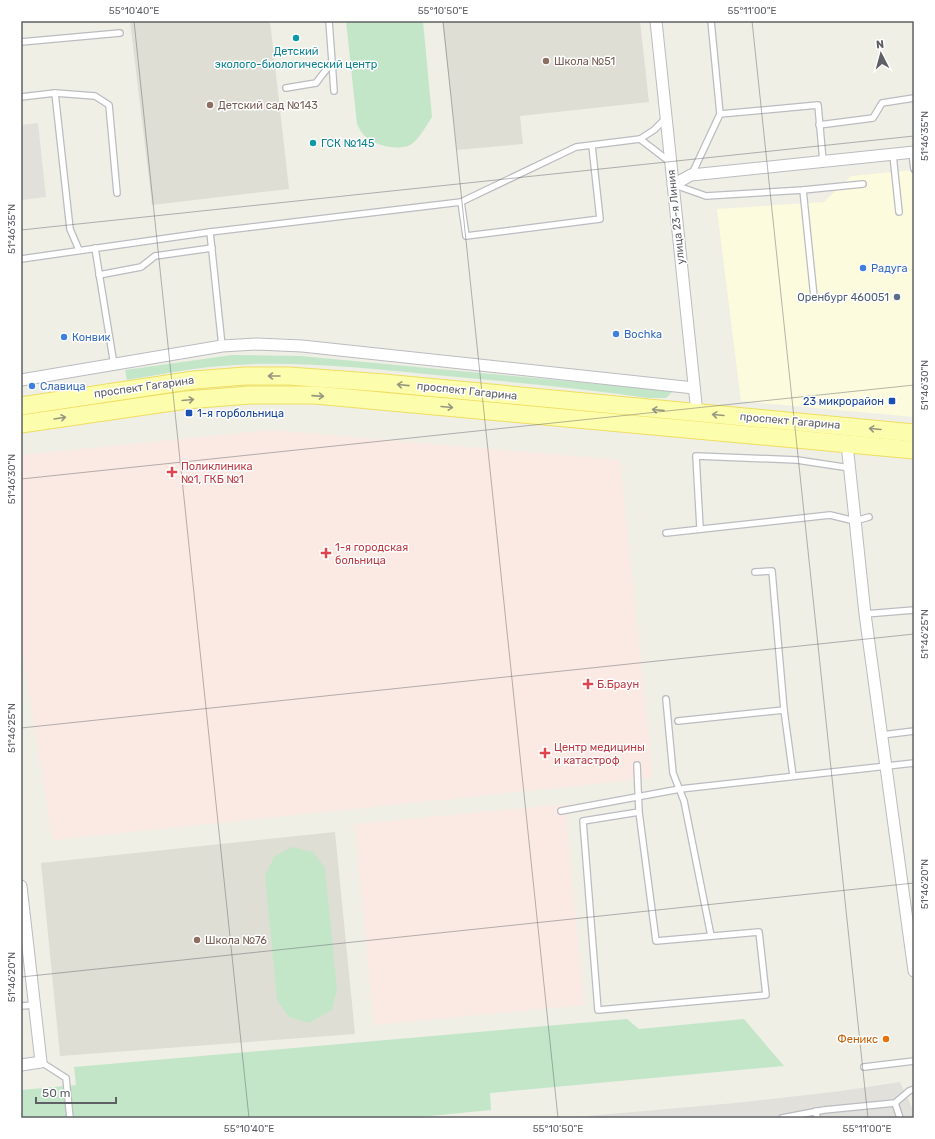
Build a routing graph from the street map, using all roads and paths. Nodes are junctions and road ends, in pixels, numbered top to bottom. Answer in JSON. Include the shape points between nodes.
{"nodes":[{"id":1,"x":329,"y":21,"type":"edge"},
{"id":2,"x":656,"y":21,"type":"edge"},
{"id":3,"x":711,"y":21,"type":"edge"},
{"id":4,"x":120,"y":33,"type":"dead end"},
{"id":5,"x":21,"y":42,"type":"edge"},
{"id":6,"x":332,"y":62,"type":"junction"},
{"id":7,"x":286,"y":88,"type":"dead end"},
{"id":8,"x":334,"y":91,"type":"dead end"},
{"id":9,"x":55,"y":93,"type":"junction"},
{"id":10,"x":21,"y":97,"type":"edge"},
{"id":11,"x":914,"y":98,"type":"edge"},
{"id":12,"x":720,"y":114,"type":"junction"},
{"id":13,"x":667,"y":118,"type":"junction"},
{"id":14,"x":819,"y":125,"type":"junction"},
{"id":15,"x":640,"y":139,"type":"junction"},
{"id":16,"x":592,"y":146,"type":"junction"},
{"id":17,"x":913,"y":152,"type":"edge"},
{"id":18,"x":893,"y":155,"type":"junction"},
{"id":19,"x":823,"y":161,"type":"junction"},
{"id":20,"x":670,"y":162,"type":"junction"},
{"id":21,"x":914,"y":169,"type":"edge"},
{"id":22,"x":692,"y":175,"type":"junction"},
{"id":23,"x":863,"y":184,"type":"dead end"},
{"id":24,"x":673,"y":185,"type":"junction"},
{"id":25,"x":803,"y":190,"type":"junction"},
{"id":26,"x":117,"y":193,"type":"dead end"},
{"id":27,"x":461,"y":202,"type":"junction"},
{"id":28,"x":899,"y":212,"type":"dead end"},
{"id":29,"x":210,"y":232,"type":"junction"},
{"id":30,"x":95,"y":248,"type":"junction"},
{"id":31,"x":212,"y":248,"type":"junction"},
{"id":32,"x":79,"y":250,"type":"junction"},
{"id":33,"x":21,"y":259,"type":"edge"},
{"id":34,"x":99,"y":275,"type":"junction"},
{"id":35,"x":814,"y":298,"type":"dead end"},
{"id":36,"x":222,"y":346,"type":"junction"},
{"id":37,"x":114,"y":365,"type":"junction"},
{"id":38,"x":21,"y":380,"type":"edge"},
{"id":39,"x":694,"y":388,"type":"junction"},
{"id":40,"x":21,"y":406,"type":"edge"},
{"id":41,"x":697,"y":413,"type":"junction"},
{"id":42,"x":21,"y":424,"type":"edge"},
{"id":43,"x":848,"y":426,"type":"junction"},
{"id":44,"x":914,"y":433,"type":"edge"},
{"id":45,"x":847,"y":444,"type":"junction"},
{"id":46,"x":914,"y":450,"type":"edge"},
{"id":47,"x":850,"y":468,"type":"junction"},
{"id":48,"x":870,"y":517,"type":"dead end"},
{"id":49,"x":855,"y":521,"type":"junction"},
{"id":50,"x":700,"y":528,"type":"junction"},
{"id":51,"x":666,"y":532,"type":"dead end"},
{"id":52,"x":755,"y":572,"type":"dead end"},
{"id":53,"x":914,"y":610,"type":"edge"},
{"id":54,"x":865,"y":614,"type":"junction"},
{"id":55,"x":666,"y":700,"type":"dead end"},
{"id":56,"x":784,"y":710,"type":"junction"},
{"id":57,"x":678,"y":721,"type":"dead end"},
{"id":58,"x":914,"y":731,"type":"edge"},
{"id":59,"x":882,"y":735,"type":"junction"},
{"id":60,"x":914,"y":763,"type":"edge"},
{"id":61,"x":637,"y":765,"type":"dead end"},
{"id":62,"x":887,"y":765,"type":"junction"},
{"id":63,"x":793,"y":776,"type":"junction"},
{"id":64,"x":680,"y":789,"type":"junction"},
{"id":65,"x":638,"y":797,"type":"junction"},
{"id":66,"x":561,"y":811,"type":"dead end"},
{"id":67,"x":639,"y":812,"type":"junction"},
{"id":68,"x":21,"y":886,"type":"edge"},
{"id":69,"x":711,"y":936,"type":"junction"},
{"id":70,"x":912,"y":940,"type":"edge"},
{"id":71,"x":914,"y":971,"type":"edge"},
{"id":72,"x":34,"y":1005,"type":"junction"},
{"id":73,"x":21,"y":1006,"type":"edge"},
{"id":74,"x":914,"y":1061,"type":"edge"},
{"id":75,"x":41,"y":1062,"type":"junction"},
{"id":76,"x":21,"y":1064,"type":"edge"},
{"id":77,"x":864,"y":1067,"type":"dead end"},
{"id":78,"x":914,"y":1089,"type":"edge"},
{"id":79,"x":895,"y":1103,"type":"junction"},
{"id":80,"x":816,"y":1111,"type":"junction"},
{"id":81,"x":70,"y":1118,"type":"edge"},
{"id":82,"x":783,"y":1118,"type":"edge"},
{"id":83,"x":817,"y":1118,"type":"edge"},
{"id":84,"x":900,"y":1118,"type":"edge"}],
"edges":[{"from":1,"to":6,"type":"lane"},
{"from":2,"to":13,"type":"street","name":"улица 23-я Линия"},
{"from":3,"to":12,"type":"lane"},
{"from":4,"to":5,"type":"lane"},
{"from":6,"to":7,"type":"lane","via":[[316,83]]},
{"from":6,"to":8,"type":"lane"},
{"from":9,"to":10,"type":"lane"},
{"from":9,"to":26,"type":"lane","via":[[96,96],[109,105]]},
{"from":9,"to":32,"type":"lane","via":[[70,230]]},
{"from":11,"to":14,"type":"lane","via":[[882,103],[874,118]]},
{"from":12,"to":14,"type":"lane","via":[[818,105]]},
{"from":12,"to":22,"type":"lane"},
{"from":13,"to":15,"type":"lane"},
{"from":13,"to":20,"type":"street","name":"улица 23-я Линия"},
{"from":14,"to":19,"type":"lane"},
{"from":15,"to":16,"type":"lane"},
{"from":15,"to":20,"type":"lane"},
{"from":16,"to":27,"type":"lane","via":[[576,147]]},
{"from":16,"to":27,"type":"lane","via":[[600,219],[466,236]]},
{"from":17,"to":18,"type":"street"},
{"from":17,"to":21,"type":"lane"},
{"from":18,"to":19,"type":"street"},
{"from":18,"to":28,"type":"lane"},
{"from":19,"to":22,"type":"street"},
{"from":20,"to":24,"type":"street","name":"улица 23-я Линия"},
{"from":22,"to":24,"type":"street"},
{"from":23,"to":25,"type":"lane"},
{"from":24,"to":25,"type":"lane","via":[[706,196]]},
{"from":24,"to":39,"type":"street","name":"улица 23-я Линия"},
{"from":25,"to":35,"type":"lane"},
{"from":27,"to":29,"type":"lane"},
{"from":29,"to":30,"type":"lane"},
{"from":29,"to":31,"type":"lane"},
{"from":30,"to":32,"type":"lane"},
{"from":30,"to":34,"type":"lane"},
{"from":31,"to":34,"type":"lane","via":[[155,256],[141,268]]},
{"from":31,"to":36,"type":"lane"},
{"from":32,"to":33,"type":"lane"},
{"from":34,"to":37,"type":"lane"},
{"from":36,"to":37,"type":"street"},
{"from":36,"to":39,"type":"street","via":[[302,346]]},
{"from":37,"to":38,"type":"street"},
{"from":39,"to":41,"type":"street","name":"улица 23-я Линия"},
{"from":41,"to":40,"type":"main road","name":"проспект Гагарина","one_way":true,"via":[[289,376],[194,380]]},
{"from":43,"to":41,"type":"main road","name":"проспект Гагарина","one_way":true},
{"from":42,"to":45,"type":"main road","name":"проспект Гагарина","one_way":true,"via":[[186,400],[250,395],[315,395]]},
{"from":44,"to":43,"type":"main road","name":"проспект Гагарина","one_way":true},
{"from":43,"to":45,"type":"main road"},
{"from":45,"to":46,"type":"main road","name":"проспект Гагарина"},
{"from":45,"to":47,"type":"street"},
{"from":47,"to":49,"type":"street"},
{"from":47,"to":50,"type":"lane","via":[[797,460],[696,456]]},
{"from":48,"to":49,"type":"lane"},
{"from":49,"to":50,"type":"lane","via":[[830,515]]},
{"from":49,"to":54,"type":"street"},
{"from":50,"to":51,"type":"lane"},
{"from":52,"to":56,"type":"lane","via":[[772,570]]},
{"from":53,"to":54,"type":"lane"},
{"from":54,"to":59,"type":"street"},
{"from":55,"to":64,"type":"lane","via":[[673,773]]},
{"from":56,"to":57,"type":"lane"},
{"from":56,"to":63,"type":"lane"},
{"from":58,"to":59,"type":"lane"},
{"from":59,"to":62,"type":"street"},
{"from":60,"to":62,"type":"lane"},
{"from":61,"to":65,"type":"lane"},
{"from":62,"to":63,"type":"lane"},
{"from":62,"to":70,"type":"street"},
{"from":63,"to":64,"type":"lane"},
{"from":64,"to":65,"type":"lane"},
{"from":64,"to":69,"type":"lane"},
{"from":65,"to":66,"type":"lane"},
{"from":65,"to":67,"type":"lane"},
{"from":67,"to":69,"type":"lane","via":[[656,941]]},
{"from":67,"to":69,"type":"lane","via":[[582,821],[598,1010],[766,994],[759,932]]},
{"from":68,"to":72,"type":"street"},
{"from":70,"to":71,"type":"street"},
{"from":72,"to":73,"type":"lane"},
{"from":72,"to":75,"type":"street"},
{"from":74,"to":77,"type":"lane"},
{"from":75,"to":76,"type":"street"},
{"from":75,"to":81,"type":"lane","via":[[66,1078]]},
{"from":78,"to":79,"type":"lane"},
{"from":79,"to":80,"type":"lane"},
{"from":79,"to":84,"type":"lane"},
{"from":80,"to":82,"type":"lane"},
{"from":80,"to":83,"type":"lane"}]}
